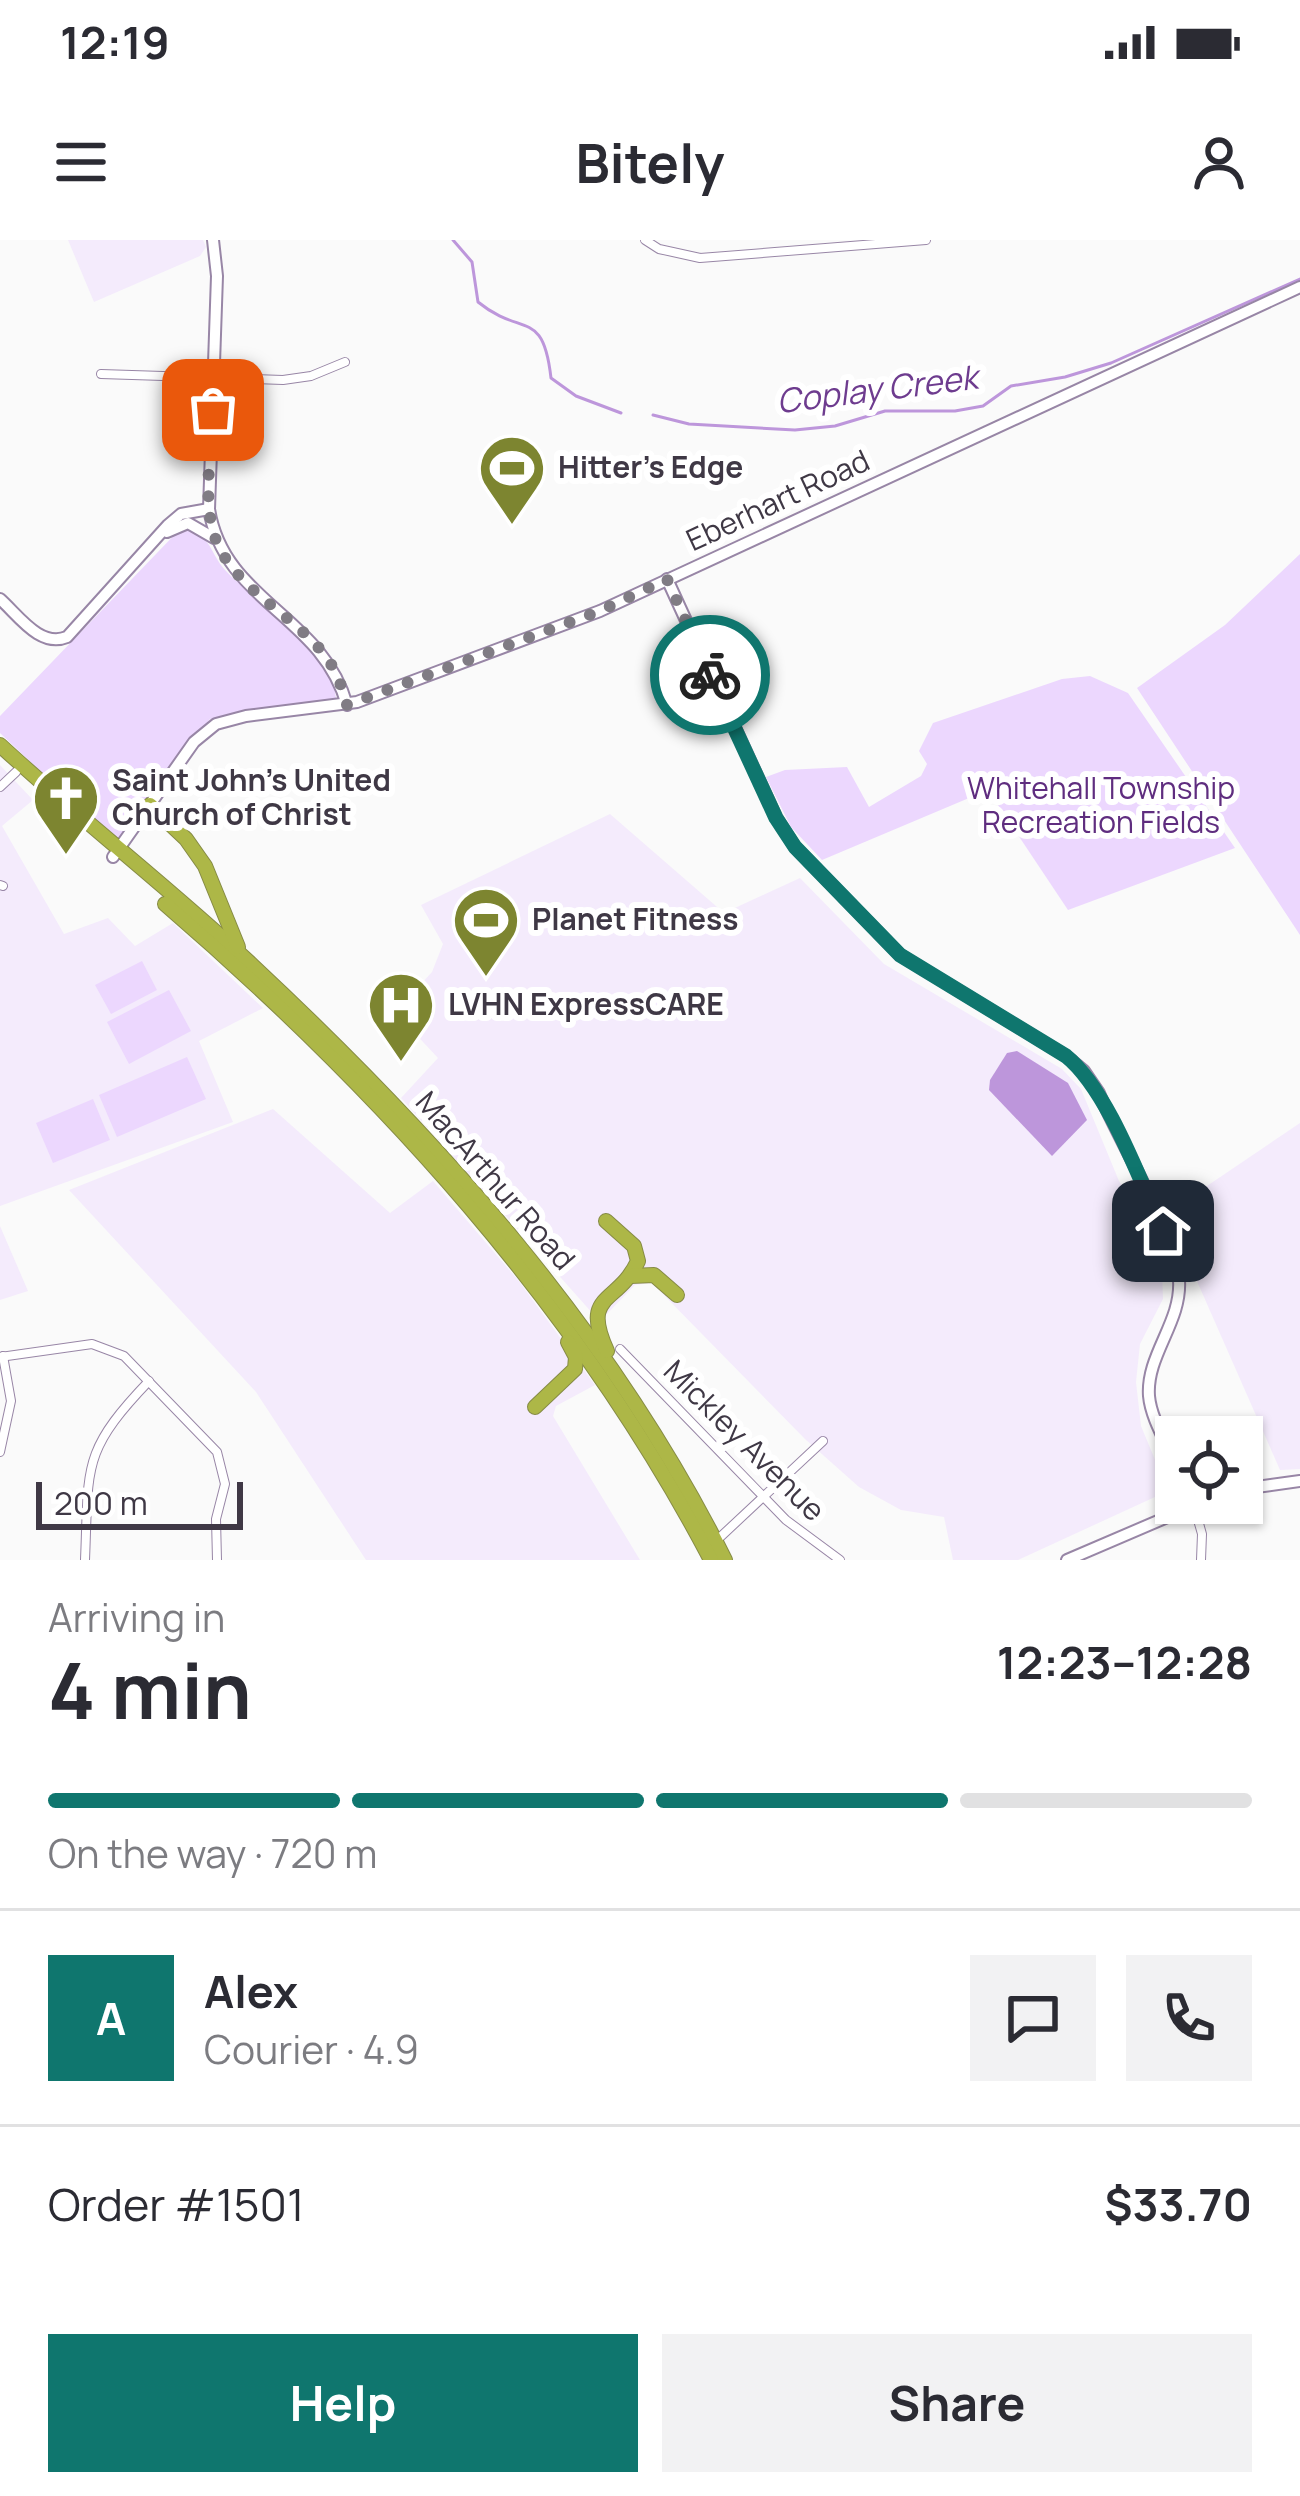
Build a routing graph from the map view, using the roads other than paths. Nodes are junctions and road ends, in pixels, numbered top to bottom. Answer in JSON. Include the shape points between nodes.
{"nodes":[{"id":1,"x":213,"y":240,"type":"edge"},
{"id":2,"x":645,"y":240,"type":"edge"},
{"id":3,"x":926,"y":240,"type":"edge"},
{"id":4,"x":1300,"y":287,"type":"edge"},
{"id":5,"x":345,"y":362,"type":"dead end"},
{"id":6,"x":100,"y":374,"type":"dead end"},
{"id":7,"x":214,"y":378,"type":"junction"},
{"id":8,"x":209,"y":509,"type":"junction"},
{"id":9,"x":159,"y":535,"type":"junction"},
{"id":10,"x":216,"y":539,"type":"junction"},
{"id":11,"x":667,"y":579,"type":"junction"},
{"id":12,"x":0,"y":599,"type":"edge"},
{"id":13,"x":347,"y":705,"type":"junction"},
{"id":14,"x":0,"y":745,"type":"edge"},
{"id":15,"x":0,"y":757,"type":"edge"},
{"id":16,"x":16,"y":772,"type":"junction"},
{"id":17,"x":0,"y":787,"type":"edge"},
{"id":18,"x":150,"y":805,"type":"junction"},
{"id":19,"x":115,"y":854,"type":"junction"},
{"id":20,"x":252,"y":965,"type":"junction"},
{"id":21,"x":606,"y":1221,"type":"dead end"},
{"id":22,"x":631,"y":1276,"type":"junction"},
{"id":23,"x":677,"y":1295,"type":"dead end"},
{"id":24,"x":553,"y":1310,"type":"junction"},
{"id":25,"x":620,"y":1349,"type":"dead end"},
{"id":26,"x":1,"y":1356,"type":"edge"},
{"id":27,"x":611,"y":1367,"type":"junction"},
{"id":28,"x":149,"y":1381,"type":"junction"},
{"id":29,"x":605,"y":1384,"type":"junction"},
{"id":30,"x":1155,"y":1418,"type":"edge"},
{"id":31,"x":823,"y":1441,"type":"dead end"},
{"id":32,"x":0,"y":1452,"type":"edge"},
{"id":33,"x":1300,"y":1481,"type":"edge"},
{"id":34,"x":1263,"y":1486,"type":"edge"},
{"id":35,"x":763,"y":1497,"type":"junction"},
{"id":36,"x":1155,"y":1523,"type":"edge"},
{"id":37,"x":1200,"y":1524,"type":"edge"},
{"id":38,"x":716,"y":1541,"type":"junction"},
{"id":39,"x":1086,"y":1556,"type":"edge"},
{"id":40,"x":85,"y":1560,"type":"edge"},
{"id":41,"x":217,"y":1560,"type":"edge"},
{"id":42,"x":711,"y":1560,"type":"edge"},
{"id":43,"x":725,"y":1560,"type":"edge"},
{"id":44,"x":840,"y":1560,"type":"edge"},
{"id":45,"x":1066,"y":1560,"type":"edge"},
{"id":46,"x":1201,"y":1560,"type":"edge"}],
"edges":[{"from":1,"to":7,"type":"street"},
{"from":2,"to":3,"type":"street","via":[[676,254]]},
{"from":4,"to":11,"type":"street","name":"Eberhart Road"},
{"from":5,"to":7,"type":"street","via":[[296,379]]},
{"from":6,"to":7,"type":"street"},
{"from":7,"to":8,"type":"street"},
{"from":8,"to":9,"type":"street","via":[[181,514]]},
{"from":8,"to":10,"type":"street"},
{"from":9,"to":10,"type":"street","via":[[188,523]]},
{"from":9,"to":12,"type":"street","via":[[56,642]]},
{"from":10,"to":13,"type":"street","via":[[232,568],[322,651]]},
{"from":11,"to":13,"type":"street","name":"Eberhart Road"},
{"from":11,"to":30,"type":"street","via":[[795,847],[900,955],[1066,1056],[1092,1082],[1177,1264],[1177,1308],[1149,1393]]},
{"from":13,"to":18,"type":"street","name":"Eberhart Road","via":[[216,724]]},
{"from":14,"to":19,"type":"highway","name":"MacArthur Road"},
{"from":15,"to":16,"type":"highway","name":"MacArthur Road"},
{"from":16,"to":17,"type":"street"},
{"from":16,"to":19,"type":"highway","name":"MacArthur Road"},
{"from":18,"to":19,"type":"street","name":"Eberhart Road"},
{"from":18,"to":20,"type":"highway","via":[[206,866],[233,941]]},
{"from":19,"to":20,"type":"highway","name":"MacArthur Road"},
{"from":19,"to":24,"type":"highway","name":"MacArthur Road","via":[[347,1074]]},
{"from":20,"to":27,"type":"highway","name":"MacArthur Road","via":[[447,1162]]},
{"from":21,"to":22,"type":"highway","via":[[636,1250]]},
{"from":22,"to":23,"type":"highway","via":[[654,1274]]},
{"from":22,"to":27,"type":"highway","via":[[595,1318]]},
{"from":24,"to":29,"type":"highway","name":"MacArthur Road"},
{"from":24,"to":29,"type":"highway","via":[[576,1365],[535,1407],[585,1377]]},
{"from":25,"to":35,"type":"street","name":"Mickley Avenue"},
{"from":26,"to":28,"type":"street","via":[[101,1345]]},
{"from":26,"to":32,"type":"street","via":[[10,1401]]},
{"from":27,"to":38,"type":"highway","name":"MacArthur Road"},
{"from":28,"to":40,"type":"street","via":[[94,1450]]},
{"from":28,"to":41,"type":"street","via":[[223,1464]]},
{"from":29,"to":42,"type":"highway","name":"MacArthur Road"},
{"from":31,"to":35,"type":"street"},
{"from":33,"to":34,"type":"street"},
{"from":35,"to":38,"type":"street"},
{"from":35,"to":44,"type":"street","name":"Mickley Avenue"},
{"from":36,"to":39,"type":"street"},
{"from":37,"to":46,"type":"street"},
{"from":38,"to":43,"type":"highway","name":"MacArthur Road"},
{"from":39,"to":45,"type":"street"}]}
